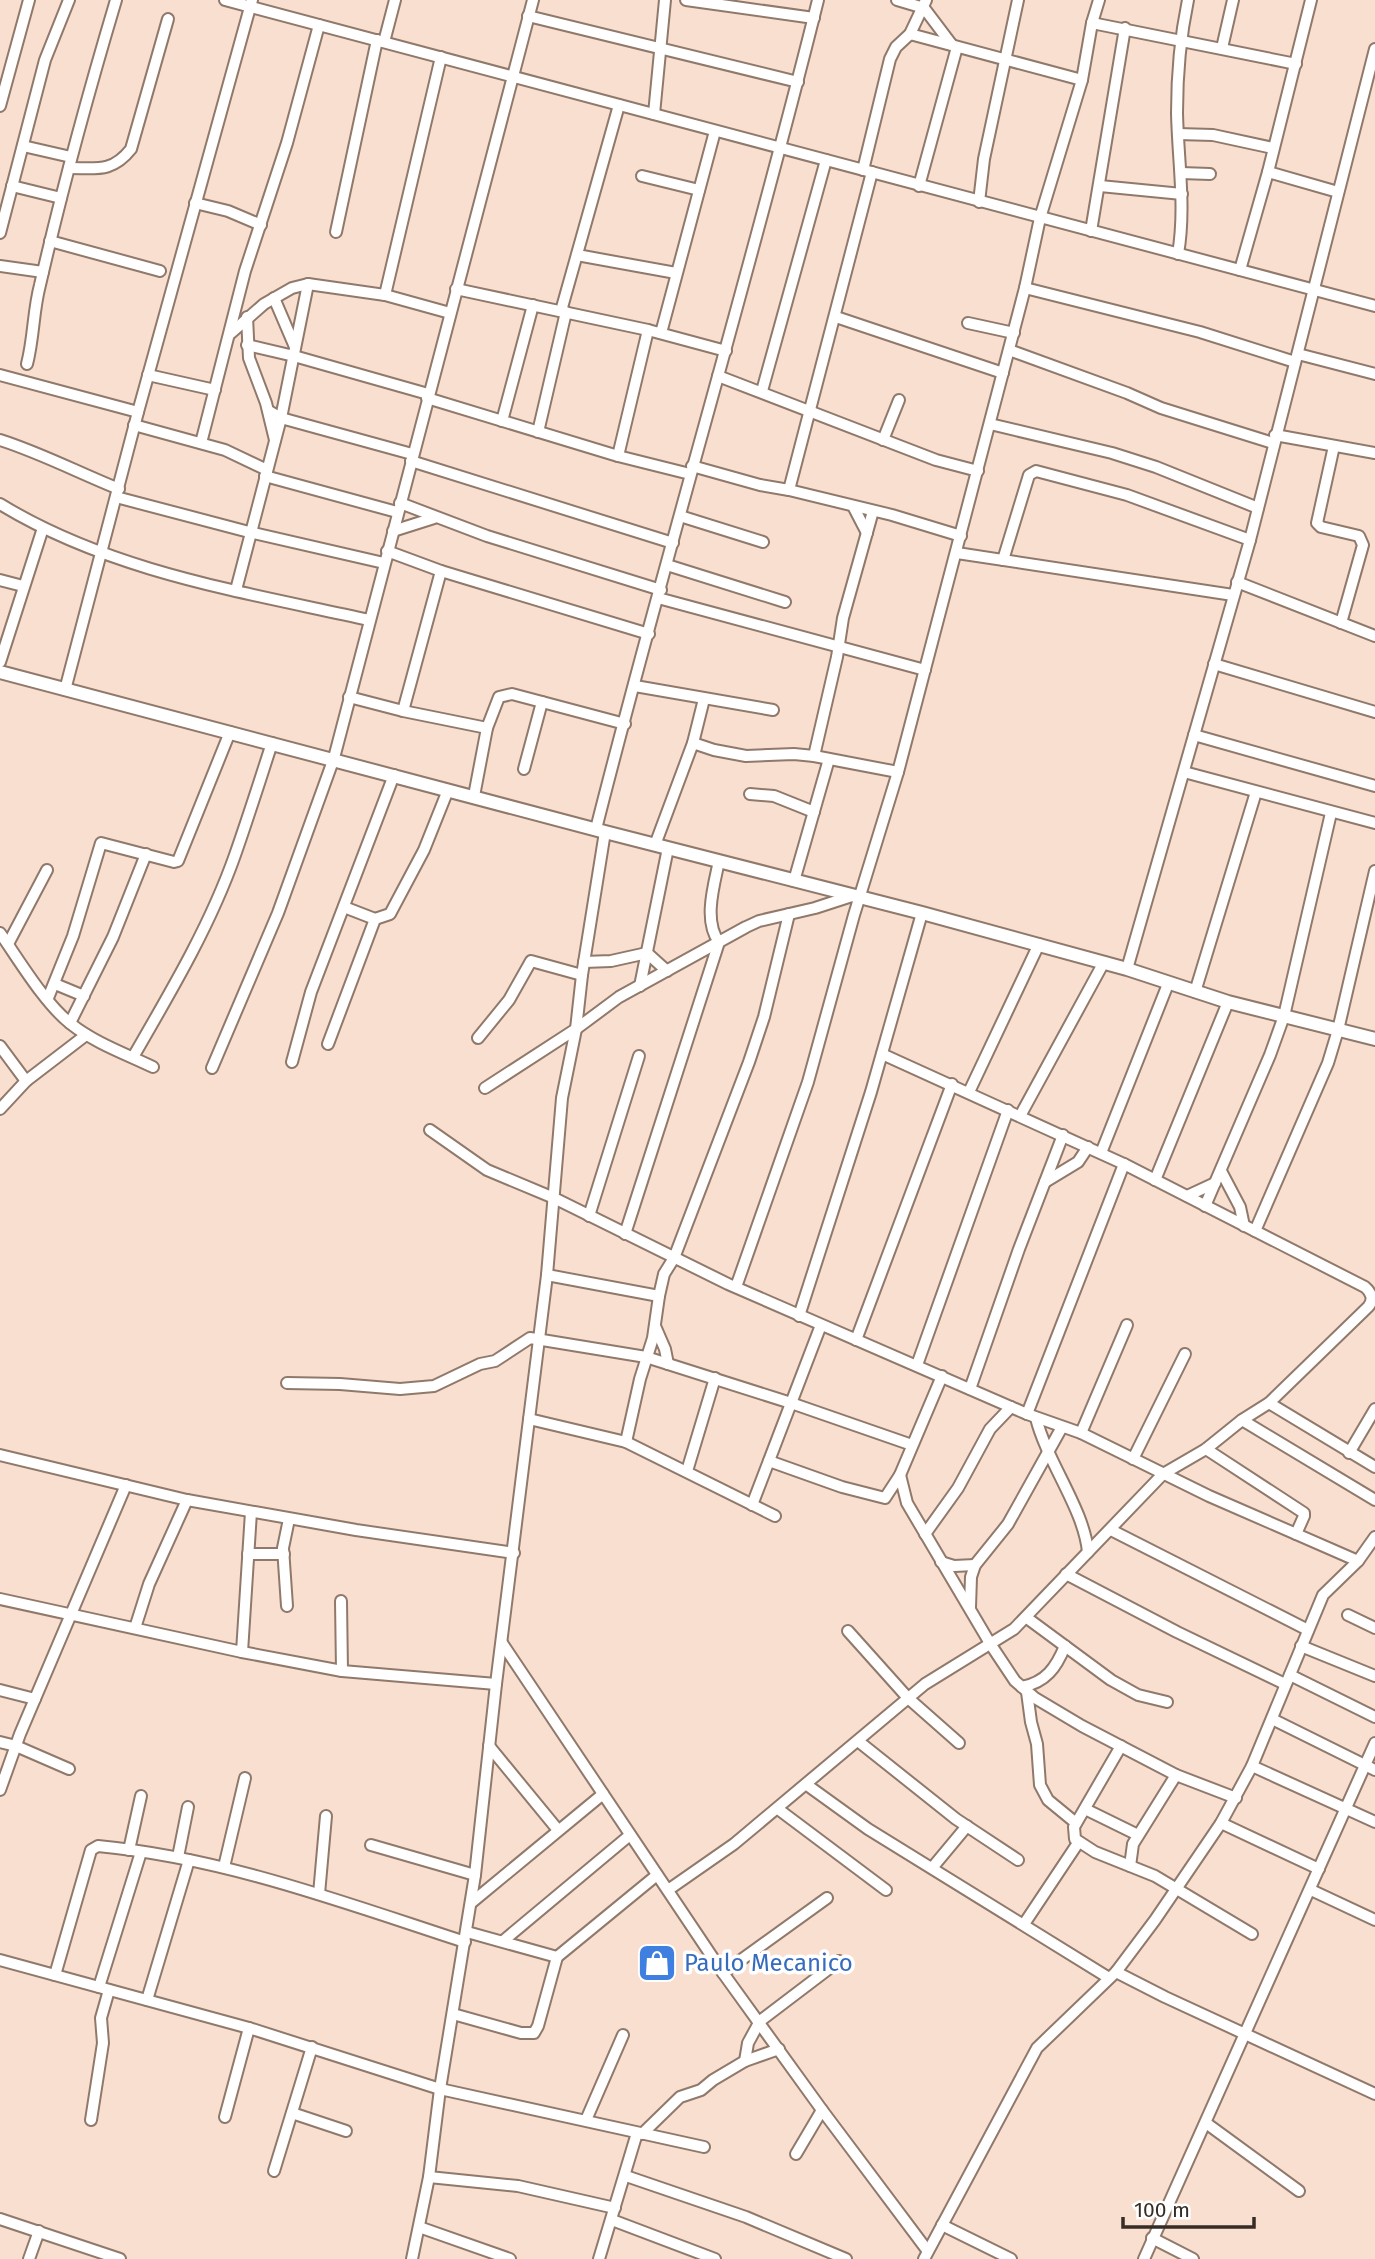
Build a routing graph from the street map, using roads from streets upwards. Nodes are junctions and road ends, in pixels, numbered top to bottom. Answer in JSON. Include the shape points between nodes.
{"nodes":[{"id":1,"x":29,"y":0,"type":"edge"},
{"id":2,"x":69,"y":0,"type":"edge"},
{"id":3,"x":116,"y":0,"type":"edge"},
{"id":4,"x":225,"y":0,"type":"edge"},
{"id":5,"x":395,"y":0,"type":"edge"},
{"id":6,"x":533,"y":0,"type":"edge"},
{"id":7,"x":665,"y":0,"type":"edge"},
{"id":8,"x":686,"y":0,"type":"edge"},
{"id":9,"x":818,"y":0,"type":"edge"},
{"id":10,"x":897,"y":0,"type":"edge"},
{"id":11,"x":1018,"y":0,"type":"edge"},
{"id":12,"x":1099,"y":0,"type":"edge"},
{"id":13,"x":1188,"y":0,"type":"edge"},
{"id":14,"x":1233,"y":0,"type":"edge"},
{"id":15,"x":1311,"y":0,"type":"edge"},
{"id":16,"x":251,"y":4,"type":"edge"},
{"id":17,"x":925,"y":4,"type":"edge"},
{"id":18,"x":528,"y":16,"type":"junction"},
{"id":19,"x":814,"y":18,"type":"junction"},
{"id":20,"x":168,"y":19,"type":"dead end"},
{"id":21,"x":1092,"y":23,"type":"junction"},
{"id":22,"x":320,"y":25,"type":"junction"},
{"id":23,"x":1125,"y":28,"type":"junction"},
{"id":24,"x":911,"y":34,"type":"junction"},
{"id":25,"x":1180,"y":40,"type":"junction"},
{"id":26,"x":381,"y":41,"type":"junction"},
{"id":27,"x":955,"y":46,"type":"junction"},
{"id":28,"x":660,"y":48,"type":"junction"},
{"id":29,"x":1222,"y":48,"type":"junction"},
{"id":30,"x":0,"y":49,"type":"edge"},
{"id":31,"x":1375,"y":49,"type":"edge"},
{"id":32,"x":14,"y":52,"type":"junction"},
{"id":33,"x":441,"y":57,"type":"junction"},
{"id":34,"x":1005,"y":61,"type":"junction"},
{"id":35,"x":1296,"y":64,"type":"junction"},
{"id":36,"x":512,"y":75,"type":"junction"},
{"id":37,"x":1082,"y":80,"type":"junction"},
{"id":38,"x":798,"y":82,"type":"junction"},
{"id":39,"x":1371,"y":84,"type":"edge"},
{"id":40,"x":619,"y":105,"type":"junction"},
{"id":41,"x":0,"y":106,"type":"edge"},
{"id":42,"x":654,"y":114,"type":"junction"},
{"id":43,"x":715,"y":131,"type":"junction"},
{"id":44,"x":1178,"y":134,"type":"junction"},
{"id":45,"x":23,"y":146,"type":"junction"},
{"id":46,"x":781,"y":147,"type":"junction"},
{"id":47,"x":1273,"y":148,"type":"junction"},
{"id":48,"x":826,"y":160,"type":"junction"},
{"id":49,"x":70,"y":162,"type":"junction"},
{"id":50,"x":867,"y":171,"type":"junction"},
{"id":51,"x":1268,"y":172,"type":"junction"},
{"id":52,"x":1181,"y":173,"type":"junction"},
{"id":53,"x":1210,"y":174,"type":"dead end"},
{"id":54,"x":642,"y":176,"type":"dead end"},
{"id":55,"x":12,"y":186,"type":"junction"},
{"id":56,"x":919,"y":186,"type":"junction"},
{"id":57,"x":1100,"y":186,"type":"junction"},
{"id":58,"x":699,"y":190,"type":"junction"},
{"id":59,"x":1338,"y":192,"type":"junction"},
{"id":60,"x":1182,"y":194,"type":"junction"},
{"id":61,"x":61,"y":198,"type":"junction"},
{"id":62,"x":979,"y":202,"type":"junction"},
{"id":63,"x":195,"y":203,"type":"junction"},
{"id":64,"x":1040,"y":218,"type":"junction"},
{"id":65,"x":261,"y":225,"type":"junction"},
{"id":66,"x":1091,"y":231,"type":"junction"},
{"id":67,"x":335,"y":232,"type":"dead end"},
{"id":68,"x":0,"y":233,"type":"edge"},
{"id":69,"x":50,"y":241,"type":"junction"},
{"id":70,"x":1178,"y":254,"type":"junction"},
{"id":71,"x":577,"y":255,"type":"junction"},
{"id":72,"x":0,"y":266,"type":"edge"},
{"id":73,"x":1240,"y":270,"type":"junction"},
{"id":74,"x":160,"y":271,"type":"dead end"},
{"id":75,"x":43,"y":272,"type":"junction"},
{"id":76,"x":676,"y":273,"type":"junction"},
{"id":77,"x":309,"y":284,"type":"junction"},
{"id":78,"x":1025,"y":288,"type":"junction"},
{"id":79,"x":456,"y":289,"type":"junction"},
{"id":80,"x":1313,"y":291,"type":"junction"},
{"id":81,"x":385,"y":295,"type":"junction"},
{"id":82,"x":274,"y":298,"type":"junction"},
{"id":83,"x":533,"y":305,"type":"junction"},
{"id":84,"x":1375,"y":306,"type":"edge"},
{"id":85,"x":564,"y":312,"type":"junction"},
{"id":86,"x":450,"y":313,"type":"junction"},
{"id":87,"x":247,"y":317,"type":"junction"},
{"id":88,"x":836,"y":317,"type":"junction"},
{"id":89,"x":968,"y":323,"type":"dead end"},
{"id":90,"x":648,"y":330,"type":"junction"},
{"id":91,"x":662,"y":333,"type":"junction"},
{"id":92,"x":1014,"y":333,"type":"junction"},
{"id":93,"x":229,"y":335,"type":"junction"},
{"id":94,"x":247,"y":345,"type":"junction"},
{"id":95,"x":1009,"y":350,"type":"junction"},
{"id":96,"x":726,"y":351,"type":"junction"},
{"id":97,"x":295,"y":352,"type":"junction"},
{"id":98,"x":1296,"y":358,"type":"junction"},
{"id":99,"x":27,"y":364,"type":"dead end"},
{"id":100,"x":1003,"y":373,"type":"junction"},
{"id":101,"x":0,"y":374,"type":"edge"},
{"id":102,"x":1375,"y":374,"type":"edge"},
{"id":103,"x":148,"y":375,"type":"junction"},
{"id":104,"x":718,"y":376,"type":"junction"},
{"id":105,"x":215,"y":390,"type":"junction"},
{"id":106,"x":762,"y":391,"type":"junction"},
{"id":107,"x":428,"y":396,"type":"junction"},
{"id":108,"x":899,"y":400,"type":"dead end"},
{"id":109,"x":269,"y":411,"type":"junction"},
{"id":110,"x":138,"y":412,"type":"junction"},
{"id":111,"x":810,"y":412,"type":"junction"},
{"id":112,"x":281,"y":418,"type":"junction"},
{"id":113,"x":502,"y":421,"type":"junction"},
{"id":114,"x":990,"y":424,"type":"junction"},
{"id":115,"x":134,"y":425,"type":"junction"},
{"id":116,"x":538,"y":432,"type":"junction"},
{"id":117,"x":1274,"y":439,"type":"junction"},
{"id":118,"x":0,"y":440,"type":"edge"},
{"id":119,"x":883,"y":440,"type":"junction"},
{"id":120,"x":275,"y":442,"type":"junction"},
{"id":121,"x":201,"y":443,"type":"junction"},
{"id":122,"x":1334,"y":446,"type":"junction"},
{"id":123,"x":1375,"y":453,"type":"edge"},
{"id":124,"x":618,"y":456,"type":"junction"},
{"id":125,"x":412,"y":458,"type":"junction"},
{"id":126,"x":691,"y":470,"type":"junction"},
{"id":127,"x":978,"y":471,"type":"junction"},
{"id":128,"x":266,"y":473,"type":"junction"},
{"id":129,"x":789,"y":490,"type":"junction"},
{"id":130,"x":117,"y":493,"type":"junction"},
{"id":131,"x":0,"y":504,"type":"edge"},
{"id":132,"x":853,"y":506,"type":"junction"},
{"id":133,"x":399,"y":508,"type":"junction"},
{"id":134,"x":1258,"y":508,"type":"junction"},
{"id":135,"x":873,"y":511,"type":"junction"},
{"id":136,"x":680,"y":516,"type":"junction"},
{"id":137,"x":434,"y":518,"type":"junction"},
{"id":138,"x":43,"y":528,"type":"junction"},
{"id":139,"x":393,"y":531,"type":"junction"},
{"id":140,"x":249,"y":533,"type":"junction"},
{"id":141,"x":867,"y":533,"type":"junction"},
{"id":142,"x":961,"y":536,"type":"junction"},
{"id":143,"x":1250,"y":540,"type":"junction"},
{"id":144,"x":763,"y":541,"type":"dead end"},
{"id":145,"x":673,"y":542,"type":"junction"},
{"id":146,"x":387,"y":551,"type":"junction"},
{"id":147,"x":100,"y":553,"type":"junction"},
{"id":148,"x":957,"y":553,"type":"junction"},
{"id":149,"x":1003,"y":561,"type":"junction"},
{"id":150,"x":384,"y":563,"type":"junction"},
{"id":151,"x":667,"y":565,"type":"junction"},
{"id":152,"x":441,"y":571,"type":"junction"},
{"id":153,"x":0,"y":580,"type":"edge"},
{"id":154,"x":1237,"y":582,"type":"junction"},
{"id":155,"x":23,"y":586,"type":"junction"},
{"id":156,"x":236,"y":590,"type":"junction"},
{"id":157,"x":659,"y":594,"type":"junction"},
{"id":158,"x":1233,"y":595,"type":"junction"},
{"id":159,"x":785,"y":602,"type":"dead end"},
{"id":160,"x":369,"y":620,"type":"junction"},
{"id":161,"x":1341,"y":623,"type":"junction"},
{"id":162,"x":649,"y":634,"type":"junction"},
{"id":163,"x":1375,"y":636,"type":"edge"},
{"id":164,"x":838,"y":647,"type":"junction"},
{"id":165,"x":0,"y":662,"type":"edge"},
{"id":166,"x":1214,"y":664,"type":"junction"},
{"id":167,"x":925,"y":670,"type":"junction"},
{"id":168,"x":0,"y":672,"type":"edge"},
{"id":169,"x":635,"y":687,"type":"junction"},
{"id":170,"x":65,"y":690,"type":"junction"},
{"id":171,"x":349,"y":697,"type":"junction"},
{"id":172,"x":704,"y":699,"type":"junction"},
{"id":173,"x":542,"y":702,"type":"junction"},
{"id":174,"x":773,"y":710,"type":"dead end"},
{"id":175,"x":403,"y":711,"type":"junction"},
{"id":176,"x":1375,"y":712,"type":"edge"},
{"id":177,"x":625,"y":724,"type":"junction"},
{"id":178,"x":487,"y":727,"type":"junction"},
{"id":179,"x":230,"y":732,"type":"junction"},
{"id":180,"x":1194,"y":735,"type":"junction"},
{"id":181,"x":272,"y":743,"type":"junction"},
{"id":182,"x":692,"y":743,"type":"junction"},
{"id":183,"x":814,"y":756,"type":"junction"},
{"id":184,"x":334,"y":758,"type":"junction"},
{"id":185,"x":829,"y":759,"type":"junction"},
{"id":186,"x":524,"y":769,"type":"dead end"},
{"id":187,"x":898,"y":772,"type":"junction"},
{"id":188,"x":1184,"y":772,"type":"junction"},
{"id":189,"x":394,"y":775,"type":"junction"},
{"id":190,"x":1375,"y":786,"type":"edge"},
{"id":191,"x":449,"y":789,"type":"junction"},
{"id":192,"x":1256,"y":792,"type":"junction"},
{"id":193,"x":750,"y":794,"type":"dead end"},
{"id":194,"x":474,"y":796,"type":"junction"},
{"id":195,"x":814,"y":812,"type":"junction"},
{"id":196,"x":1331,"y":813,"type":"junction"},
{"id":197,"x":1375,"y":823,"type":"edge"},
{"id":198,"x":600,"y":831,"type":"junction"},
{"id":199,"x":661,"y":846,"type":"junction"},
{"id":200,"x":146,"y":854,"type":"junction"},
{"id":201,"x":719,"y":861,"type":"junction"},
{"id":202,"x":47,"y":870,"type":"dead end"},
{"id":203,"x":1375,"y":872,"type":"edge"},
{"id":204,"x":794,"y":881,"type":"junction"},
{"id":205,"x":858,"y":896,"type":"junction"},
{"id":206,"x":344,"y":907,"type":"junction"},
{"id":207,"x":922,"y":913,"type":"junction"},
{"id":208,"x":789,"y":914,"type":"junction"},
{"id":209,"x":375,"y":919,"type":"junction"},
{"id":210,"x":3,"y":941,"type":"edge"},
{"id":211,"x":719,"y":942,"type":"junction"},
{"id":212,"x":1039,"y":944,"type":"junction"},
{"id":213,"x":647,"y":953,"type":"junction"},
{"id":214,"x":584,"y":962,"type":"junction"},
{"id":215,"x":1104,"y":962,"type":"junction"},
{"id":216,"x":1128,"y":969,"type":"junction"},
{"id":217,"x":667,"y":971,"type":"junction"},
{"id":218,"x":582,"y":975,"type":"junction"},
{"id":219,"x":55,"y":984,"type":"junction"},
{"id":220,"x":1168,"y":984,"type":"junction"},
{"id":221,"x":640,"y":986,"type":"junction"},
{"id":222,"x":1195,"y":992,"type":"junction"},
{"id":223,"x":84,"y":996,"type":"junction"},
{"id":224,"x":48,"y":998,"type":"junction"},
{"id":225,"x":1228,"y":1002,"type":"junction"},
{"id":226,"x":1284,"y":1016,"type":"junction"},
{"id":227,"x":70,"y":1023,"type":"junction"},
{"id":228,"x":576,"y":1030,"type":"junction"},
{"id":229,"x":1338,"y":1031,"type":"junction"},
{"id":230,"x":86,"y":1035,"type":"junction"},
{"id":231,"x":478,"y":1038,"type":"dead end"},
{"id":232,"x":1375,"y":1040,"type":"edge"},
{"id":233,"x":328,"y":1044,"type":"dead end"},
{"id":234,"x":0,"y":1046,"type":"edge"},
{"id":235,"x":882,"y":1054,"type":"junction"},
{"id":236,"x":639,"y":1056,"type":"dead end"},
{"id":237,"x":133,"y":1057,"type":"junction"},
{"id":238,"x":292,"y":1062,"type":"dead end"},
{"id":239,"x":153,"y":1067,"type":"dead end"},
{"id":240,"x":212,"y":1068,"type":"dead end"},
{"id":241,"x":26,"y":1081,"type":"junction"},
{"id":242,"x":952,"y":1084,"type":"junction"},
{"id":243,"x":485,"y":1088,"type":"dead end"},
{"id":244,"x":969,"y":1092,"type":"junction"},
{"id":245,"x":0,"y":1109,"type":"edge"},
{"id":246,"x":1008,"y":1110,"type":"junction"},
{"id":247,"x":1020,"y":1116,"type":"junction"},
{"id":248,"x":430,"y":1130,"type":"dead end"},
{"id":249,"x":1063,"y":1135,"type":"junction"},
{"id":250,"x":1088,"y":1147,"type":"junction"},
{"id":251,"x":1101,"y":1153,"type":"junction"},
{"id":252,"x":1124,"y":1164,"type":"junction"},
{"id":253,"x":1221,"y":1171,"type":"junction"},
{"id":254,"x":1155,"y":1180,"type":"junction"},
{"id":255,"x":1045,"y":1182,"type":"junction"},
{"id":256,"x":1215,"y":1184,"type":"junction"},
{"id":257,"x":1187,"y":1196,"type":"junction"},
{"id":258,"x":554,"y":1198,"type":"junction"},
{"id":259,"x":1205,"y":1206,"type":"junction"},
{"id":260,"x":589,"y":1216,"type":"junction"},
{"id":261,"x":1244,"y":1226,"type":"junction"},
{"id":262,"x":1255,"y":1231,"type":"junction"},
{"id":263,"x":625,"y":1234,"type":"junction"},
{"id":264,"x":674,"y":1258,"type":"junction"},
{"id":265,"x":547,"y":1275,"type":"junction"},
{"id":266,"x":736,"y":1287,"type":"junction"},
{"id":267,"x":659,"y":1296,"type":"junction"},
{"id":268,"x":799,"y":1316,"type":"junction"},
{"id":269,"x":821,"y":1325,"type":"junction"},
{"id":270,"x":1127,"y":1325,"type":"dead end"},
{"id":271,"x":655,"y":1326,"type":"junction"},
{"id":272,"x":539,"y":1340,"type":"junction"},
{"id":273,"x":856,"y":1340,"type":"junction"},
{"id":274,"x":1185,"y":1354,"type":"dead end"},
{"id":275,"x":646,"y":1357,"type":"junction"},
{"id":276,"x":668,"y":1364,"type":"junction"},
{"id":277,"x":917,"y":1364,"type":"junction"},
{"id":278,"x":942,"y":1376,"type":"junction"},
{"id":279,"x":715,"y":1378,"type":"junction"},
{"id":280,"x":287,"y":1383,"type":"dead end"},
{"id":281,"x":970,"y":1389,"type":"junction"},
{"id":282,"x":791,"y":1403,"type":"junction"},
{"id":283,"x":1269,"y":1403,"type":"junction"},
{"id":284,"x":1010,"y":1407,"type":"junction"},
{"id":285,"x":1375,"y":1409,"type":"edge"},
{"id":286,"x":1031,"y":1416,"type":"junction"},
{"id":287,"x":530,"y":1419,"type":"junction"},
{"id":288,"x":1242,"y":1420,"type":"junction"},
{"id":289,"x":1062,"y":1427,"type":"junction"},
{"id":290,"x":1081,"y":1433,"type":"junction"},
{"id":291,"x":626,"y":1443,"type":"junction"},
{"id":292,"x":912,"y":1445,"type":"junction"},
{"id":293,"x":1206,"y":1449,"type":"junction"},
{"id":294,"x":1048,"y":1451,"type":"junction"},
{"id":295,"x":1349,"y":1453,"type":"junction"},
{"id":296,"x":0,"y":1455,"type":"edge"},
{"id":297,"x":1133,"y":1459,"type":"junction"},
{"id":298,"x":769,"y":1461,"type":"junction"},
{"id":299,"x":1375,"y":1467,"type":"edge"},
{"id":300,"x":687,"y":1471,"type":"junction"},
{"id":301,"x":1163,"y":1474,"type":"junction"},
{"id":302,"x":900,"y":1475,"type":"junction"},
{"id":303,"x":126,"y":1485,"type":"junction"},
{"id":304,"x":885,"y":1499,"type":"junction"},
{"id":305,"x":187,"y":1500,"type":"junction"},
{"id":306,"x":1375,"y":1500,"type":"edge"},
{"id":307,"x":907,"y":1503,"type":"junction"},
{"id":308,"x":752,"y":1505,"type":"junction"},
{"id":309,"x":251,"y":1512,"type":"junction"},
{"id":310,"x":775,"y":1516,"type":"dead end"},
{"id":311,"x":289,"y":1519,"type":"junction"},
{"id":312,"x":1111,"y":1530,"type":"junction"},
{"id":313,"x":925,"y":1534,"type":"junction"},
{"id":314,"x":1296,"y":1534,"type":"junction"},
{"id":315,"x":1375,"y":1537,"type":"edge"},
{"id":316,"x":1088,"y":1552,"type":"junction"},
{"id":317,"x":514,"y":1553,"type":"junction"},
{"id":318,"x":248,"y":1554,"type":"junction"},
{"id":319,"x":284,"y":1554,"type":"junction"},
{"id":320,"x":1358,"y":1561,"type":"junction"},
{"id":321,"x":941,"y":1562,"type":"junction"},
{"id":322,"x":975,"y":1565,"type":"junction"},
{"id":323,"x":1066,"y":1574,"type":"junction"},
{"id":324,"x":0,"y":1599,"type":"edge"},
{"id":325,"x":341,"y":1601,"type":"dead end"},
{"id":326,"x":287,"y":1606,"type":"dead end"},
{"id":327,"x":970,"y":1607,"type":"junction"},
{"id":328,"x":72,"y":1614,"type":"junction"},
{"id":329,"x":1348,"y":1615,"type":"dead end"},
{"id":330,"x":1027,"y":1618,"type":"junction"},
{"id":331,"x":135,"y":1628,"type":"junction"},
{"id":332,"x":1375,"y":1628,"type":"edge"},
{"id":333,"x":1308,"y":1630,"type":"junction"},
{"id":334,"x":848,"y":1631,"type":"dead end"},
{"id":335,"x":502,"y":1643,"type":"junction"},
{"id":336,"x":991,"y":1645,"type":"junction"},
{"id":337,"x":1065,"y":1646,"type":"junction"},
{"id":338,"x":1301,"y":1646,"type":"junction"},
{"id":339,"x":242,"y":1652,"type":"junction"},
{"id":340,"x":342,"y":1671,"type":"junction"},
{"id":341,"x":1375,"y":1676,"type":"edge"},
{"id":342,"x":1287,"y":1680,"type":"junction"},
{"id":343,"x":496,"y":1684,"type":"junction"},
{"id":344,"x":1025,"y":1689,"type":"junction"},
{"id":345,"x":0,"y":1690,"type":"edge"},
{"id":346,"x":908,"y":1698,"type":"junction"},
{"id":347,"x":35,"y":1699,"type":"junction"},
{"id":348,"x":1167,"y":1702,"type":"dead end"},
{"id":349,"x":1375,"y":1717,"type":"edge"},
{"id":350,"x":1272,"y":1719,"type":"junction"},
{"id":351,"x":858,"y":1741,"type":"junction"},
{"id":352,"x":0,"y":1742,"type":"edge"},
{"id":353,"x":959,"y":1743,"type":"dead end"},
{"id":354,"x":1375,"y":1743,"type":"edge"},
{"id":355,"x":16,"y":1746,"type":"junction"},
{"id":356,"x":489,"y":1746,"type":"junction"},
{"id":357,"x":1121,"y":1746,"type":"junction"},
{"id":358,"x":1252,"y":1766,"type":"junction"},
{"id":359,"x":1370,"y":1767,"type":"edge"},
{"id":360,"x":69,"y":1769,"type":"dead end"},
{"id":361,"x":1176,"y":1775,"type":"junction"},
{"id":362,"x":245,"y":1778,"type":"dead end"},
{"id":363,"x":807,"y":1785,"type":"junction"},
{"id":364,"x":0,"y":1790,"type":"edge"},
{"id":365,"x":603,"y":1794,"type":"junction"},
{"id":366,"x":141,"y":1796,"type":"dead end"},
{"id":367,"x":1236,"y":1798,"type":"junction"},
{"id":368,"x":188,"y":1807,"type":"dead end"},
{"id":369,"x":1345,"y":1807,"type":"junction"},
{"id":370,"x":778,"y":1809,"type":"junction"},
{"id":371,"x":1085,"y":1809,"type":"junction"},
{"id":372,"x":326,"y":1816,"type":"dead end"},
{"id":373,"x":1375,"y":1822,"type":"edge"},
{"id":374,"x":1221,"y":1823,"type":"junction"},
{"id":375,"x":1076,"y":1824,"type":"junction"},
{"id":376,"x":967,"y":1826,"type":"junction"},
{"id":377,"x":558,"y":1830,"type":"junction"},
{"id":378,"x":631,"y":1835,"type":"junction"},
{"id":379,"x":1138,"y":1835,"type":"junction"},
{"id":380,"x":1078,"y":1843,"type":"junction"},
{"id":381,"x":371,"y":1845,"type":"dead end"},
{"id":382,"x":135,"y":1851,"type":"junction"},
{"id":383,"x":183,"y":1858,"type":"junction"},
{"id":384,"x":1018,"y":1860,"type":"dead end"},
{"id":385,"x":1130,"y":1866,"type":"junction"},
{"id":386,"x":224,"y":1867,"type":"junction"},
{"id":387,"x":932,"y":1868,"type":"junction"},
{"id":388,"x":1319,"y":1870,"type":"junction"},
{"id":389,"x":475,"y":1875,"type":"junction"},
{"id":390,"x":657,"y":1875,"type":"junction"},
{"id":391,"x":1176,"y":1889,"type":"junction"},
{"id":392,"x":668,"y":1890,"type":"junction"},
{"id":393,"x":886,"y":1890,"type":"dead end"},
{"id":394,"x":1311,"y":1890,"type":"junction"},
{"id":395,"x":319,"y":1894,"type":"junction"},
{"id":396,"x":827,"y":1898,"type":"dead end"},
{"id":397,"x":471,"y":1903,"type":"junction"},
{"id":398,"x":1375,"y":1920,"type":"edge"},
{"id":399,"x":1024,"y":1924,"type":"junction"},
{"id":400,"x":1252,"y":1934,"type":"dead end"},
{"id":401,"x":466,"y":1937,"type":"junction"},
{"id":402,"x":503,"y":1941,"type":"junction"},
{"id":403,"x":557,"y":1957,"type":"junction"},
{"id":404,"x":0,"y":1959,"type":"edge"},
{"id":405,"x":839,"y":1961,"type":"dead end"},
{"id":406,"x":723,"y":1973,"type":"junction"},
{"id":407,"x":55,"y":1975,"type":"junction"},
{"id":408,"x":1113,"y":1975,"type":"junction"},
{"id":409,"x":104,"y":1988,"type":"junction"},
{"id":410,"x":147,"y":2000,"type":"junction"},
{"id":411,"x":453,"y":2014,"type":"junction"},
{"id":412,"x":760,"y":2021,"type":"junction"},
{"id":413,"x":249,"y":2028,"type":"junction"},
{"id":414,"x":1244,"y":2033,"type":"junction"},
{"id":415,"x":623,"y":2035,"type":"dead end"},
{"id":416,"x":312,"y":2047,"type":"junction"},
{"id":417,"x":779,"y":2049,"type":"junction"},
{"id":418,"x":746,"y":2061,"type":"junction"},
{"id":419,"x":440,"y":2089,"type":"junction"},
{"id":420,"x":1375,"y":2094,"type":"edge"},
{"id":421,"x":822,"y":2110,"type":"junction"},
{"id":422,"x":292,"y":2113,"type":"junction"},
{"id":423,"x":225,"y":2117,"type":"dead end"},
{"id":424,"x":91,"y":2120,"type":"dead end"},
{"id":425,"x":586,"y":2120,"type":"junction"},
{"id":426,"x":1206,"y":2123,"type":"junction"},
{"id":427,"x":346,"y":2131,"type":"dead end"},
{"id":428,"x":640,"y":2134,"type":"junction"},
{"id":429,"x":704,"y":2147,"type":"dead end"},
{"id":430,"x":796,"y":2154,"type":"dead end"},
{"id":431,"x":274,"y":2171,"type":"dead end"},
{"id":432,"x":626,"y":2176,"type":"junction"},
{"id":433,"x":429,"y":2177,"type":"junction"},
{"id":434,"x":1300,"y":2191,"type":"dead end"},
{"id":435,"x":615,"y":2208,"type":"junction"},
{"id":436,"x":0,"y":2219,"type":"edge"},
{"id":437,"x":612,"y":2220,"type":"junction"},
{"id":438,"x":942,"y":2225,"type":"junction"},
{"id":439,"x":419,"y":2227,"type":"junction"},
{"id":440,"x":39,"y":2231,"type":"junction"},
{"id":441,"x":1152,"y":2238,"type":"junction"},
{"id":442,"x":86,"y":2247,"type":"junction"},
{"id":443,"x":925,"y":2255,"type":"edge"},
{"id":444,"x":29,"y":2259,"type":"edge"},
{"id":445,"x":83,"y":2259,"type":"edge"},
{"id":446,"x":120,"y":2259,"type":"edge"},
{"id":447,"x":412,"y":2259,"type":"edge"},
{"id":448,"x":510,"y":2259,"type":"edge"},
{"id":449,"x":599,"y":2259,"type":"edge"},
{"id":450,"x":715,"y":2259,"type":"edge"},
{"id":451,"x":846,"y":2259,"type":"edge"},
{"id":452,"x":1011,"y":2259,"type":"edge"},
{"id":453,"x":1143,"y":2259,"type":"edge"},
{"id":454,"x":1193,"y":2259,"type":"edge"}],
"edges":[{"from":1,"to":32,"type":"street"},
{"from":2,"to":45,"type":"street","via":[[45,60]]},
{"from":3,"to":49,"type":"street"},
{"from":4,"to":16,"type":"street"},
{"from":5,"to":26,"type":"street"},
{"from":6,"to":18,"type":"street"},
{"from":7,"to":28,"type":"street"},
{"from":8,"to":19,"type":"street"},
{"from":9,"to":19,"type":"street"},
{"from":10,"to":17,"type":"street"},
{"from":11,"to":34,"type":"street"},
{"from":12,"to":21,"type":"street"},
{"from":13,"to":25,"type":"street"},
{"from":14,"to":29,"type":"street"},
{"from":15,"to":35,"type":"street"},
{"from":16,"to":22,"type":"street"},
{"from":16,"to":63,"type":"street"},
{"from":17,"to":24,"type":"street"},
{"from":17,"to":27,"type":"street"},
{"from":18,"to":28,"type":"street"},
{"from":18,"to":36,"type":"street"},
{"from":19,"to":38,"type":"street"},
{"from":20,"to":49,"type":"street","via":[[131,149],[109,167]]},
{"from":21,"to":23,"type":"street"},
{"from":21,"to":37,"type":"street"},
{"from":22,"to":26,"type":"street"},
{"from":22,"to":65,"type":"street"},
{"from":23,"to":25,"type":"street"},
{"from":23,"to":57,"type":"street"},
{"from":24,"to":27,"type":"street"},
{"from":24,"to":50,"type":"street","via":[[890,59]]},
{"from":25,"to":29,"type":"street"},
{"from":25,"to":44,"type":"street"},
{"from":26,"to":33,"type":"street"},
{"from":26,"to":67,"type":"street"},
{"from":27,"to":34,"type":"street"},
{"from":27,"to":56,"type":"street"},
{"from":28,"to":38,"type":"street"},
{"from":28,"to":42,"type":"street"},
{"from":29,"to":35,"type":"street"},
{"from":30,"to":32,"type":"street"},
{"from":31,"to":39,"type":"street"},
{"from":32,"to":41,"type":"street"},
{"from":33,"to":36,"type":"street"},
{"from":33,"to":81,"type":"street"},
{"from":34,"to":37,"type":"street"},
{"from":34,"to":62,"type":"street"},
{"from":35,"to":47,"type":"street"},
{"from":36,"to":40,"type":"street"},
{"from":36,"to":79,"type":"street"},
{"from":37,"to":64,"type":"street"},
{"from":38,"to":46,"type":"street"},
{"from":39,"to":59,"type":"street"},
{"from":40,"to":42,"type":"street"},
{"from":40,"to":71,"type":"street"},
{"from":42,"to":43,"type":"street"},
{"from":43,"to":46,"type":"street"},
{"from":43,"to":58,"type":"street"},
{"from":44,"to":47,"type":"street","via":[[1213,135]]},
{"from":44,"to":52,"type":"street"},
{"from":45,"to":49,"type":"street"},
{"from":45,"to":55,"type":"street"},
{"from":46,"to":48,"type":"street"},
{"from":46,"to":96,"type":"street"},
{"from":47,"to":51,"type":"street"},
{"from":48,"to":50,"type":"street"},
{"from":48,"to":106,"type":"street"},
{"from":49,"to":61,"type":"street"},
{"from":50,"to":56,"type":"street"},
{"from":50,"to":88,"type":"street"},
{"from":51,"to":59,"type":"street"},
{"from":51,"to":73,"type":"street"},
{"from":52,"to":53,"type":"street"},
{"from":52,"to":60,"type":"street"},
{"from":54,"to":58,"type":"street"},
{"from":55,"to":61,"type":"street"},
{"from":55,"to":68,"type":"street"},
{"from":56,"to":62,"type":"street"},
{"from":57,"to":60,"type":"street"},
{"from":57,"to":66,"type":"street"},
{"from":58,"to":76,"type":"street"},
{"from":59,"to":80,"type":"street"},
{"from":60,"to":70,"type":"street"},
{"from":61,"to":69,"type":"street"},
{"from":62,"to":64,"type":"street"},
{"from":63,"to":65,"type":"street"},
{"from":63,"to":103,"type":"street"},
{"from":64,"to":66,"type":"street"},
{"from":64,"to":78,"type":"street"},
{"from":65,"to":93,"type":"street"},
{"from":66,"to":70,"type":"street"},
{"from":69,"to":74,"type":"street"},
{"from":69,"to":75,"type":"street"},
{"from":70,"to":73,"type":"street"},
{"from":71,"to":76,"type":"street"},
{"from":71,"to":85,"type":"street"},
{"from":72,"to":75,"type":"street"},
{"from":73,"to":80,"type":"street"},
{"from":75,"to":99,"type":"street"},
{"from":76,"to":91,"type":"street"},
{"from":77,"to":81,"type":"street"},
{"from":77,"to":82,"type":"street"},
{"from":77,"to":97,"type":"street"},
{"from":78,"to":92,"type":"street"},
{"from":78,"to":98,"type":"street"},
{"from":79,"to":83,"type":"street"},
{"from":79,"to":86,"type":"street"},
{"from":80,"to":84,"type":"street"},
{"from":80,"to":98,"type":"street"},
{"from":81,"to":86,"type":"street"},
{"from":82,"to":87,"type":"street"},
{"from":82,"to":97,"type":"street"},
{"from":83,"to":85,"type":"street"},
{"from":83,"to":113,"type":"street"},
{"from":85,"to":90,"type":"street"},
{"from":85,"to":116,"type":"street"},
{"from":86,"to":107,"type":"street"},
{"from":87,"to":93,"type":"street"},
{"from":87,"to":94,"type":"street"},
{"from":88,"to":100,"type":"street"},
{"from":88,"to":111,"type":"street"},
{"from":89,"to":92,"type":"street"},
{"from":90,"to":91,"type":"street"},
{"from":90,"to":124,"type":"street"},
{"from":91,"to":96,"type":"street"},
{"from":92,"to":95,"type":"street"},
{"from":93,"to":105,"type":"street"},
{"from":94,"to":97,"type":"street"},
{"from":94,"to":109,"type":"street"},
{"from":95,"to":100,"type":"street"},
{"from":95,"to":117,"type":"street","via":[[1161,408]]},
{"from":96,"to":104,"type":"street"},
{"from":97,"to":107,"type":"street"},
{"from":97,"to":112,"type":"street"},
{"from":98,"to":102,"type":"street"},
{"from":98,"to":117,"type":"street"},
{"from":100,"to":114,"type":"street"},
{"from":101,"to":110,"type":"street"},
{"from":103,"to":105,"type":"street"},
{"from":103,"to":110,"type":"street"},
{"from":104,"to":106,"type":"street"},
{"from":104,"to":126,"type":"street"},
{"from":105,"to":121,"type":"street"},
{"from":106,"to":111,"type":"street"},
{"from":107,"to":113,"type":"street"},
{"from":107,"to":125,"type":"street"},
{"from":108,"to":119,"type":"street"},
{"from":109,"to":112,"type":"street"},
{"from":109,"to":120,"type":"street"},
{"from":110,"to":115,"type":"street"},
{"from":111,"to":119,"type":"street"},
{"from":111,"to":129,"type":"street"},
{"from":112,"to":120,"type":"street"},
{"from":112,"to":125,"type":"street"},
{"from":113,"to":116,"type":"street"},
{"from":114,"to":127,"type":"street"},
{"from":114,"to":134,"type":"street","via":[[1112,453]]},
{"from":115,"to":121,"type":"street"},
{"from":115,"to":130,"type":"street"},
{"from":116,"to":124,"type":"street"},
{"from":117,"to":122,"type":"street"},
{"from":117,"to":134,"type":"street"},
{"from":118,"to":130,"type":"street"},
{"from":119,"to":127,"type":"street"},
{"from":120,"to":128,"type":"street"},
{"from":121,"to":128,"type":"street","via":[[244,457]]},
{"from":122,"to":123,"type":"street"},
{"from":122,"to":161,"type":"street","via":[[1317,523],[1358,535],[1363,545]]},
{"from":124,"to":126,"type":"street"},
{"from":125,"to":133,"type":"street"},
{"from":125,"to":145,"type":"street"},
{"from":126,"to":129,"type":"street"},
{"from":126,"to":136,"type":"street"},
{"from":127,"to":142,"type":"street"},
{"from":128,"to":133,"type":"street"},
{"from":128,"to":140,"type":"street"},
{"from":129,"to":132,"type":"street"},
{"from":130,"to":140,"type":"street"},
{"from":130,"to":147,"type":"street"},
{"from":131,"to":138,"type":"street"},
{"from":132,"to":135,"type":"street"},
{"from":132,"to":141,"type":"street"},
{"from":133,"to":137,"type":"street"},
{"from":133,"to":139,"type":"street"},
{"from":134,"to":143,"type":"street"},
{"from":135,"to":141,"type":"street"},
{"from":135,"to":142,"type":"street"},
{"from":136,"to":144,"type":"street"},
{"from":136,"to":145,"type":"street"},
{"from":137,"to":139,"type":"street"},
{"from":137,"to":157,"type":"street"},
{"from":138,"to":147,"type":"street"},
{"from":138,"to":155,"type":"street"},
{"from":139,"to":146,"type":"street"},
{"from":140,"to":150,"type":"street"},
{"from":140,"to":156,"type":"street"},
{"from":141,"to":164,"type":"street"},
{"from":142,"to":148,"type":"street"},
{"from":143,"to":149,"type":"street","via":[[1127,495],[1036,471],[1029,475]]},
{"from":143,"to":154,"type":"street"},
{"from":145,"to":151,"type":"street"},
{"from":146,"to":150,"type":"street"},
{"from":146,"to":152,"type":"street"},
{"from":147,"to":156,"type":"street"},
{"from":147,"to":170,"type":"street"},
{"from":148,"to":149,"type":"street"},
{"from":148,"to":167,"type":"street"},
{"from":149,"to":158,"type":"street"},
{"from":150,"to":160,"type":"street"},
{"from":151,"to":157,"type":"street"},
{"from":151,"to":159,"type":"street"},
{"from":152,"to":162,"type":"street"},
{"from":152,"to":175,"type":"street"},
{"from":153,"to":155,"type":"street"},
{"from":154,"to":158,"type":"street"},
{"from":154,"to":161,"type":"street"},
{"from":155,"to":165,"type":"street"},
{"from":156,"to":160,"type":"street"},
{"from":157,"to":162,"type":"street"},
{"from":157,"to":164,"type":"street"},
{"from":158,"to":166,"type":"street"},
{"from":160,"to":171,"type":"street"},
{"from":161,"to":163,"type":"street"},
{"from":162,"to":169,"type":"street"},
{"from":164,"to":167,"type":"street"},
{"from":164,"to":183,"type":"street"},
{"from":166,"to":176,"type":"street"},
{"from":166,"to":180,"type":"street"},
{"from":167,"to":187,"type":"street"},
{"from":168,"to":170,"type":"street"},
{"from":169,"to":172,"type":"street"},
{"from":169,"to":177,"type":"street"},
{"from":170,"to":179,"type":"street"},
{"from":171,"to":175,"type":"street"},
{"from":171,"to":184,"type":"street"},
{"from":172,"to":174,"type":"street"},
{"from":172,"to":182,"type":"street"},
{"from":173,"to":177,"type":"street"},
{"from":173,"to":178,"type":"street","via":[[504,695]]},
{"from":173,"to":186,"type":"street"},
{"from":175,"to":178,"type":"street"},
{"from":177,"to":198,"type":"street"},
{"from":178,"to":194,"type":"street"},
{"from":179,"to":181,"type":"street"},
{"from":179,"to":200,"type":"street","via":[[178,860]]},
{"from":180,"to":188,"type":"street"},
{"from":180,"to":190,"type":"street"},
{"from":181,"to":184,"type":"street"},
{"from":181,"to":237,"type":"street","via":[[235,857],[166,1000]]},
{"from":182,"to":183,"type":"street","via":[[746,756]]},
{"from":182,"to":199,"type":"street"},
{"from":183,"to":185,"type":"street"},
{"from":184,"to":189,"type":"street"},
{"from":184,"to":240,"type":"street","via":[[278,912]]},
{"from":185,"to":187,"type":"street"},
{"from":185,"to":195,"type":"street"},
{"from":187,"to":205,"type":"street"},
{"from":188,"to":192,"type":"street"},
{"from":188,"to":216,"type":"street"},
{"from":189,"to":191,"type":"street"},
{"from":189,"to":206,"type":"street"},
{"from":191,"to":194,"type":"street"},
{"from":191,"to":209,"type":"street","via":[[392,911]]},
{"from":192,"to":196,"type":"street"},
{"from":192,"to":222,"type":"street"},
{"from":193,"to":195,"type":"street","via":[[774,796]]},
{"from":194,"to":198,"type":"street"},
{"from":195,"to":204,"type":"street"},
{"from":196,"to":197,"type":"street"},
{"from":196,"to":226,"type":"street"},
{"from":198,"to":199,"type":"street"},
{"from":198,"to":214,"type":"street"},
{"from":199,"to":201,"type":"street"},
{"from":199,"to":213,"type":"street"},
{"from":200,"to":219,"type":"street","via":[[101,843]]},
{"from":200,"to":223,"type":"street"},
{"from":201,"to":204,"type":"street"},
{"from":201,"to":211,"type":"street","via":[[712,925]]},
{"from":202,"to":210,"type":"street"},
{"from":203,"to":229,"type":"street"},
{"from":204,"to":205,"type":"street"},
{"from":205,"to":207,"type":"street"},
{"from":205,"to":208,"type":"street"},
{"from":205,"to":266,"type":"street","via":[[808,1082]]},
{"from":206,"to":209,"type":"street"},
{"from":206,"to":238,"type":"street"},
{"from":207,"to":212,"type":"street"},
{"from":207,"to":235,"type":"street"},
{"from":208,"to":211,"type":"street","via":[[759,921]]},
{"from":208,"to":264,"type":"street","via":[[749,1062]]},
{"from":209,"to":233,"type":"street"},
{"from":210,"to":224,"type":"street"},
{"from":211,"to":217,"type":"street"},
{"from":211,"to":263,"type":"street"},
{"from":212,"to":215,"type":"street"},
{"from":212,"to":244,"type":"street"},
{"from":213,"to":214,"type":"street"},
{"from":213,"to":217,"type":"street"},
{"from":213,"to":221,"type":"street"},
{"from":214,"to":218,"type":"street"},
{"from":215,"to":216,"type":"street"},
{"from":215,"to":247,"type":"street"},
{"from":216,"to":220,"type":"street"},
{"from":217,"to":221,"type":"street"},
{"from":218,"to":228,"type":"street"},
{"from":218,"to":231,"type":"street","via":[[531,961],[509,1000]]},
{"from":219,"to":223,"type":"street"},
{"from":219,"to":224,"type":"street"},
{"from":220,"to":222,"type":"street"},
{"from":220,"to":251,"type":"street"},
{"from":221,"to":228,"type":"street"},
{"from":222,"to":225,"type":"street"},
{"from":223,"to":227,"type":"street"},
{"from":224,"to":227,"type":"street"},
{"from":225,"to":226,"type":"street"},
{"from":225,"to":254,"type":"street"},
{"from":226,"to":229,"type":"street"},
{"from":226,"to":253,"type":"street"},
{"from":227,"to":230,"type":"street"},
{"from":228,"to":243,"type":"street"},
{"from":228,"to":258,"type":"street","via":[[562,1098]]},
{"from":229,"to":232,"type":"street"},
{"from":229,"to":262,"type":"street"},
{"from":230,"to":237,"type":"street"},
{"from":230,"to":241,"type":"street"},
{"from":234,"to":241,"type":"street"},
{"from":235,"to":242,"type":"street"},
{"from":235,"to":268,"type":"street"},
{"from":236,"to":260,"type":"street"},
{"from":237,"to":239,"type":"street"},
{"from":241,"to":245,"type":"street"},
{"from":242,"to":244,"type":"street"},
{"from":242,"to":273,"type":"street"},
{"from":244,"to":246,"type":"street"},
{"from":246,"to":247,"type":"street"},
{"from":246,"to":277,"type":"street"},
{"from":247,"to":249,"type":"street"},
{"from":248,"to":258,"type":"street","via":[[487,1170]]},
{"from":249,"to":250,"type":"street"},
{"from":249,"to":255,"type":"street"},
{"from":250,"to":251,"type":"street"},
{"from":250,"to":255,"type":"street","via":[[1078,1162]]},
{"from":251,"to":252,"type":"street"},
{"from":252,"to":254,"type":"street"},
{"from":252,"to":286,"type":"street"},
{"from":253,"to":256,"type":"street"},
{"from":253,"to":261,"type":"street","via":[[1240,1206]]},
{"from":254,"to":257,"type":"street"},
{"from":255,"to":281,"type":"street"},
{"from":256,"to":257,"type":"street"},
{"from":256,"to":259,"type":"street"},
{"from":257,"to":259,"type":"street"},
{"from":258,"to":260,"type":"street"},
{"from":258,"to":265,"type":"street"},
{"from":259,"to":261,"type":"street"},
{"from":260,"to":263,"type":"street"},
{"from":261,"to":262,"type":"street"},
{"from":262,"to":283,"type":"street","via":[[1365,1287],[1372,1298]]},
{"from":263,"to":264,"type":"street"},
{"from":264,"to":266,"type":"street"},
{"from":264,"to":267,"type":"street"},
{"from":265,"to":267,"type":"street"},
{"from":265,"to":272,"type":"street"},
{"from":266,"to":268,"type":"street"},
{"from":267,"to":271,"type":"street"},
{"from":268,"to":269,"type":"street"},
{"from":269,"to":273,"type":"street"},
{"from":269,"to":282,"type":"street"},
{"from":270,"to":290,"type":"street"},
{"from":271,"to":275,"type":"street"},
{"from":271,"to":276,"type":"street"},
{"from":272,"to":275,"type":"street"},
{"from":272,"to":280,"type":"street","via":[[527,1339],[495,1361],[434,1386],[400,1389]]},
{"from":272,"to":287,"type":"street"},
{"from":273,"to":277,"type":"street"},
{"from":274,"to":297,"type":"street"},
{"from":275,"to":276,"type":"street"},
{"from":275,"to":291,"type":"street"},
{"from":276,"to":279,"type":"street"},
{"from":277,"to":278,"type":"street"},
{"from":278,"to":281,"type":"street"},
{"from":278,"to":292,"type":"street"},
{"from":279,"to":282,"type":"street"},
{"from":279,"to":300,"type":"street"},
{"from":281,"to":284,"type":"street"},
{"from":282,"to":292,"type":"street"},
{"from":282,"to":298,"type":"street"},
{"from":283,"to":288,"type":"street"},
{"from":283,"to":295,"type":"street"},
{"from":284,"to":286,"type":"street"},
{"from":284,"to":313,"type":"street","via":[[990,1429],[953,1496]]},
{"from":285,"to":295,"type":"street"},
{"from":286,"to":289,"type":"street"},
{"from":286,"to":294,"type":"street"},
{"from":287,"to":291,"type":"street"},
{"from":287,"to":317,"type":"street"},
{"from":288,"to":293,"type":"street"},
{"from":288,"to":306,"type":"street"},
{"from":289,"to":290,"type":"street"},
{"from":289,"to":294,"type":"street"},
{"from":290,"to":297,"type":"street"},
{"from":291,"to":300,"type":"street"},
{"from":292,"to":302,"type":"street"},
{"from":293,"to":301,"type":"street"},
{"from":293,"to":314,"type":"street","via":[[1304,1513]]},
{"from":294,"to":316,"type":"street","via":[[1083,1527]]},
{"from":294,"to":322,"type":"street","via":[[1008,1524]]},
{"from":295,"to":299,"type":"street"},
{"from":296,"to":303,"type":"street"},
{"from":297,"to":301,"type":"street"},
{"from":298,"to":304,"type":"street"},
{"from":298,"to":308,"type":"street"},
{"from":300,"to":308,"type":"street"},
{"from":301,"to":312,"type":"street"},
{"from":301,"to":314,"type":"street"},
{"from":302,"to":304,"type":"street"},
{"from":302,"to":307,"type":"street"},
{"from":303,"to":305,"type":"street"},
{"from":303,"to":328,"type":"street"},
{"from":304,"to":307,"type":"street"},
{"from":305,"to":309,"type":"street"},
{"from":305,"to":331,"type":"street","via":[[149,1584]]},
{"from":307,"to":313,"type":"street"},
{"from":308,"to":310,"type":"street"},
{"from":309,"to":311,"type":"street"},
{"from":309,"to":318,"type":"street"},
{"from":311,"to":317,"type":"street"},
{"from":311,"to":319,"type":"street"},
{"from":312,"to":316,"type":"street"},
{"from":312,"to":333,"type":"street"},
{"from":313,"to":321,"type":"street"},
{"from":314,"to":320,"type":"street"},
{"from":315,"to":320,"type":"street"},
{"from":316,"to":323,"type":"street"},
{"from":317,"to":335,"type":"street"},
{"from":318,"to":319,"type":"street"},
{"from":318,"to":339,"type":"street"},
{"from":319,"to":326,"type":"street"},
{"from":320,"to":333,"type":"street","via":[[1328,1588]]},
{"from":321,"to":322,"type":"street"},
{"from":321,"to":327,"type":"street"},
{"from":322,"to":327,"type":"street"},
{"from":323,"to":330,"type":"street"},
{"from":323,"to":342,"type":"street","via":[[1177,1632]]},
{"from":324,"to":328,"type":"street"},
{"from":325,"to":340,"type":"street"},
{"from":327,"to":336,"type":"street"},
{"from":328,"to":331,"type":"street"},
{"from":328,"to":347,"type":"street"},
{"from":329,"to":332,"type":"street"},
{"from":330,"to":336,"type":"street"},
{"from":330,"to":337,"type":"street"},
{"from":331,"to":339,"type":"street"},
{"from":333,"to":338,"type":"street"},
{"from":334,"to":346,"type":"street"},
{"from":335,"to":343,"type":"street"},
{"from":335,"to":365,"type":"street"},
{"from":336,"to":344,"type":"street"},
{"from":336,"to":346,"type":"street"},
{"from":337,"to":344,"type":"street","via":[[1052,1672]]},
{"from":337,"to":348,"type":"street","via":[[1128,1690]]},
{"from":338,"to":341,"type":"street"},
{"from":338,"to":342,"type":"street"},
{"from":339,"to":340,"type":"street"},
{"from":340,"to":343,"type":"street"},
{"from":342,"to":349,"type":"street"},
{"from":342,"to":350,"type":"street"},
{"from":343,"to":356,"type":"street"},
{"from":344,"to":357,"type":"street"},
{"from":344,"to":375,"type":"street","via":[[1042,1790]]},
{"from":345,"to":347,"type":"street"},
{"from":346,"to":351,"type":"street"},
{"from":346,"to":353,"type":"street"},
{"from":347,"to":355,"type":"street"},
{"from":350,"to":358,"type":"street"},
{"from":350,"to":359,"type":"street"},
{"from":351,"to":363,"type":"street"},
{"from":351,"to":376,"type":"street"},
{"from":352,"to":355,"type":"street"},
{"from":354,"to":359,"type":"street"},
{"from":355,"to":360,"type":"street"},
{"from":355,"to":364,"type":"street"},
{"from":356,"to":377,"type":"street"},
{"from":356,"to":389,"type":"street"},
{"from":357,"to":361,"type":"street"},
{"from":357,"to":371,"type":"street"},
{"from":358,"to":367,"type":"street"},
{"from":358,"to":369,"type":"street"},
{"from":359,"to":369,"type":"street"},
{"from":361,"to":367,"type":"street"},
{"from":361,"to":379,"type":"street"},
{"from":362,"to":386,"type":"street"},
{"from":363,"to":370,"type":"street"},
{"from":363,"to":387,"type":"street"},
{"from":365,"to":377,"type":"street"},
{"from":365,"to":378,"type":"street"},
{"from":366,"to":382,"type":"street"},
{"from":367,"to":374,"type":"street"},
{"from":368,"to":383,"type":"street"},
{"from":369,"to":373,"type":"street"},
{"from":369,"to":388,"type":"street"},
{"from":370,"to":392,"type":"street"},
{"from":370,"to":393,"type":"street"},
{"from":371,"to":375,"type":"street"},
{"from":371,"to":379,"type":"street"},
{"from":372,"to":395,"type":"street"},
{"from":374,"to":388,"type":"street"},
{"from":374,"to":391,"type":"street"},
{"from":375,"to":380,"type":"street","via":[[1073,1833]]},
{"from":376,"to":384,"type":"street"},
{"from":376,"to":387,"type":"street"},
{"from":377,"to":397,"type":"street"},
{"from":378,"to":390,"type":"street"},
{"from":378,"to":402,"type":"street"},
{"from":379,"to":385,"type":"street"},
{"from":380,"to":385,"type":"street"},
{"from":380,"to":399,"type":"street"},
{"from":381,"to":389,"type":"street"},
{"from":382,"to":383,"type":"street"},
{"from":382,"to":407,"type":"street","via":[[98,1846],[91,1850]]},
{"from":382,"to":409,"type":"street"},
{"from":383,"to":386,"type":"street"},
{"from":383,"to":410,"type":"street"},
{"from":385,"to":391,"type":"street"},
{"from":386,"to":395,"type":"street"},
{"from":387,"to":399,"type":"street"},
{"from":388,"to":394,"type":"street"},
{"from":389,"to":397,"type":"street"},
{"from":390,"to":392,"type":"street"},
{"from":390,"to":403,"type":"street"},
{"from":391,"to":400,"type":"street"},
{"from":391,"to":408,"type":"street"},
{"from":392,"to":406,"type":"street"},
{"from":394,"to":398,"type":"street"},
{"from":394,"to":414,"type":"street"},
{"from":395,"to":401,"type":"street"},
{"from":396,"to":406,"type":"street"},
{"from":397,"to":401,"type":"street"},
{"from":399,"to":408,"type":"street"},
{"from":401,"to":402,"type":"street"},
{"from":401,"to":411,"type":"street"},
{"from":402,"to":403,"type":"street"},
{"from":403,"to":411,"type":"street","via":[[534,2033]]},
{"from":404,"to":407,"type":"street"},
{"from":405,"to":412,"type":"street"},
{"from":406,"to":412,"type":"street"},
{"from":407,"to":409,"type":"street"},
{"from":408,"to":414,"type":"street"},
{"from":408,"to":438,"type":"street","via":[[1037,2048]]},
{"from":409,"to":410,"type":"street"},
{"from":409,"to":424,"type":"street","via":[[103,2043]]},
{"from":410,"to":413,"type":"street"},
{"from":411,"to":419,"type":"street"},
{"from":412,"to":417,"type":"street"},
{"from":412,"to":418,"type":"street","via":[[748,2043]]},
{"from":413,"to":416,"type":"street"},
{"from":413,"to":423,"type":"street"},
{"from":414,"to":420,"type":"street"},
{"from":414,"to":426,"type":"street"},
{"from":415,"to":425,"type":"street"},
{"from":416,"to":419,"type":"street"},
{"from":416,"to":422,"type":"street"},
{"from":417,"to":418,"type":"street"},
{"from":417,"to":421,"type":"street"},
{"from":418,"to":428,"type":"street","via":[[701,2090],[680,2097]]},
{"from":419,"to":425,"type":"street"},
{"from":419,"to":433,"type":"street"},
{"from":421,"to":430,"type":"street"},
{"from":421,"to":443,"type":"street"},
{"from":422,"to":427,"type":"street"},
{"from":422,"to":431,"type":"street"},
{"from":425,"to":428,"type":"street"},
{"from":426,"to":434,"type":"street"},
{"from":426,"to":441,"type":"street"},
{"from":428,"to":429,"type":"street"},
{"from":428,"to":432,"type":"street"},
{"from":432,"to":435,"type":"street"},
{"from":432,"to":451,"type":"street","via":[[746,2217]]},
{"from":433,"to":435,"type":"street","via":[[518,2186]]},
{"from":433,"to":439,"type":"street"},
{"from":435,"to":437,"type":"street"},
{"from":436,"to":440,"type":"street"},
{"from":437,"to":449,"type":"street"},
{"from":437,"to":450,"type":"street"},
{"from":438,"to":443,"type":"street"},
{"from":438,"to":452,"type":"street"},
{"from":439,"to":447,"type":"street"},
{"from":439,"to":448,"type":"street"},
{"from":440,"to":442,"type":"street"},
{"from":440,"to":444,"type":"street"},
{"from":441,"to":453,"type":"street"},
{"from":441,"to":454,"type":"street"},
{"from":442,"to":445,"type":"street"},
{"from":442,"to":446,"type":"street"}]}
